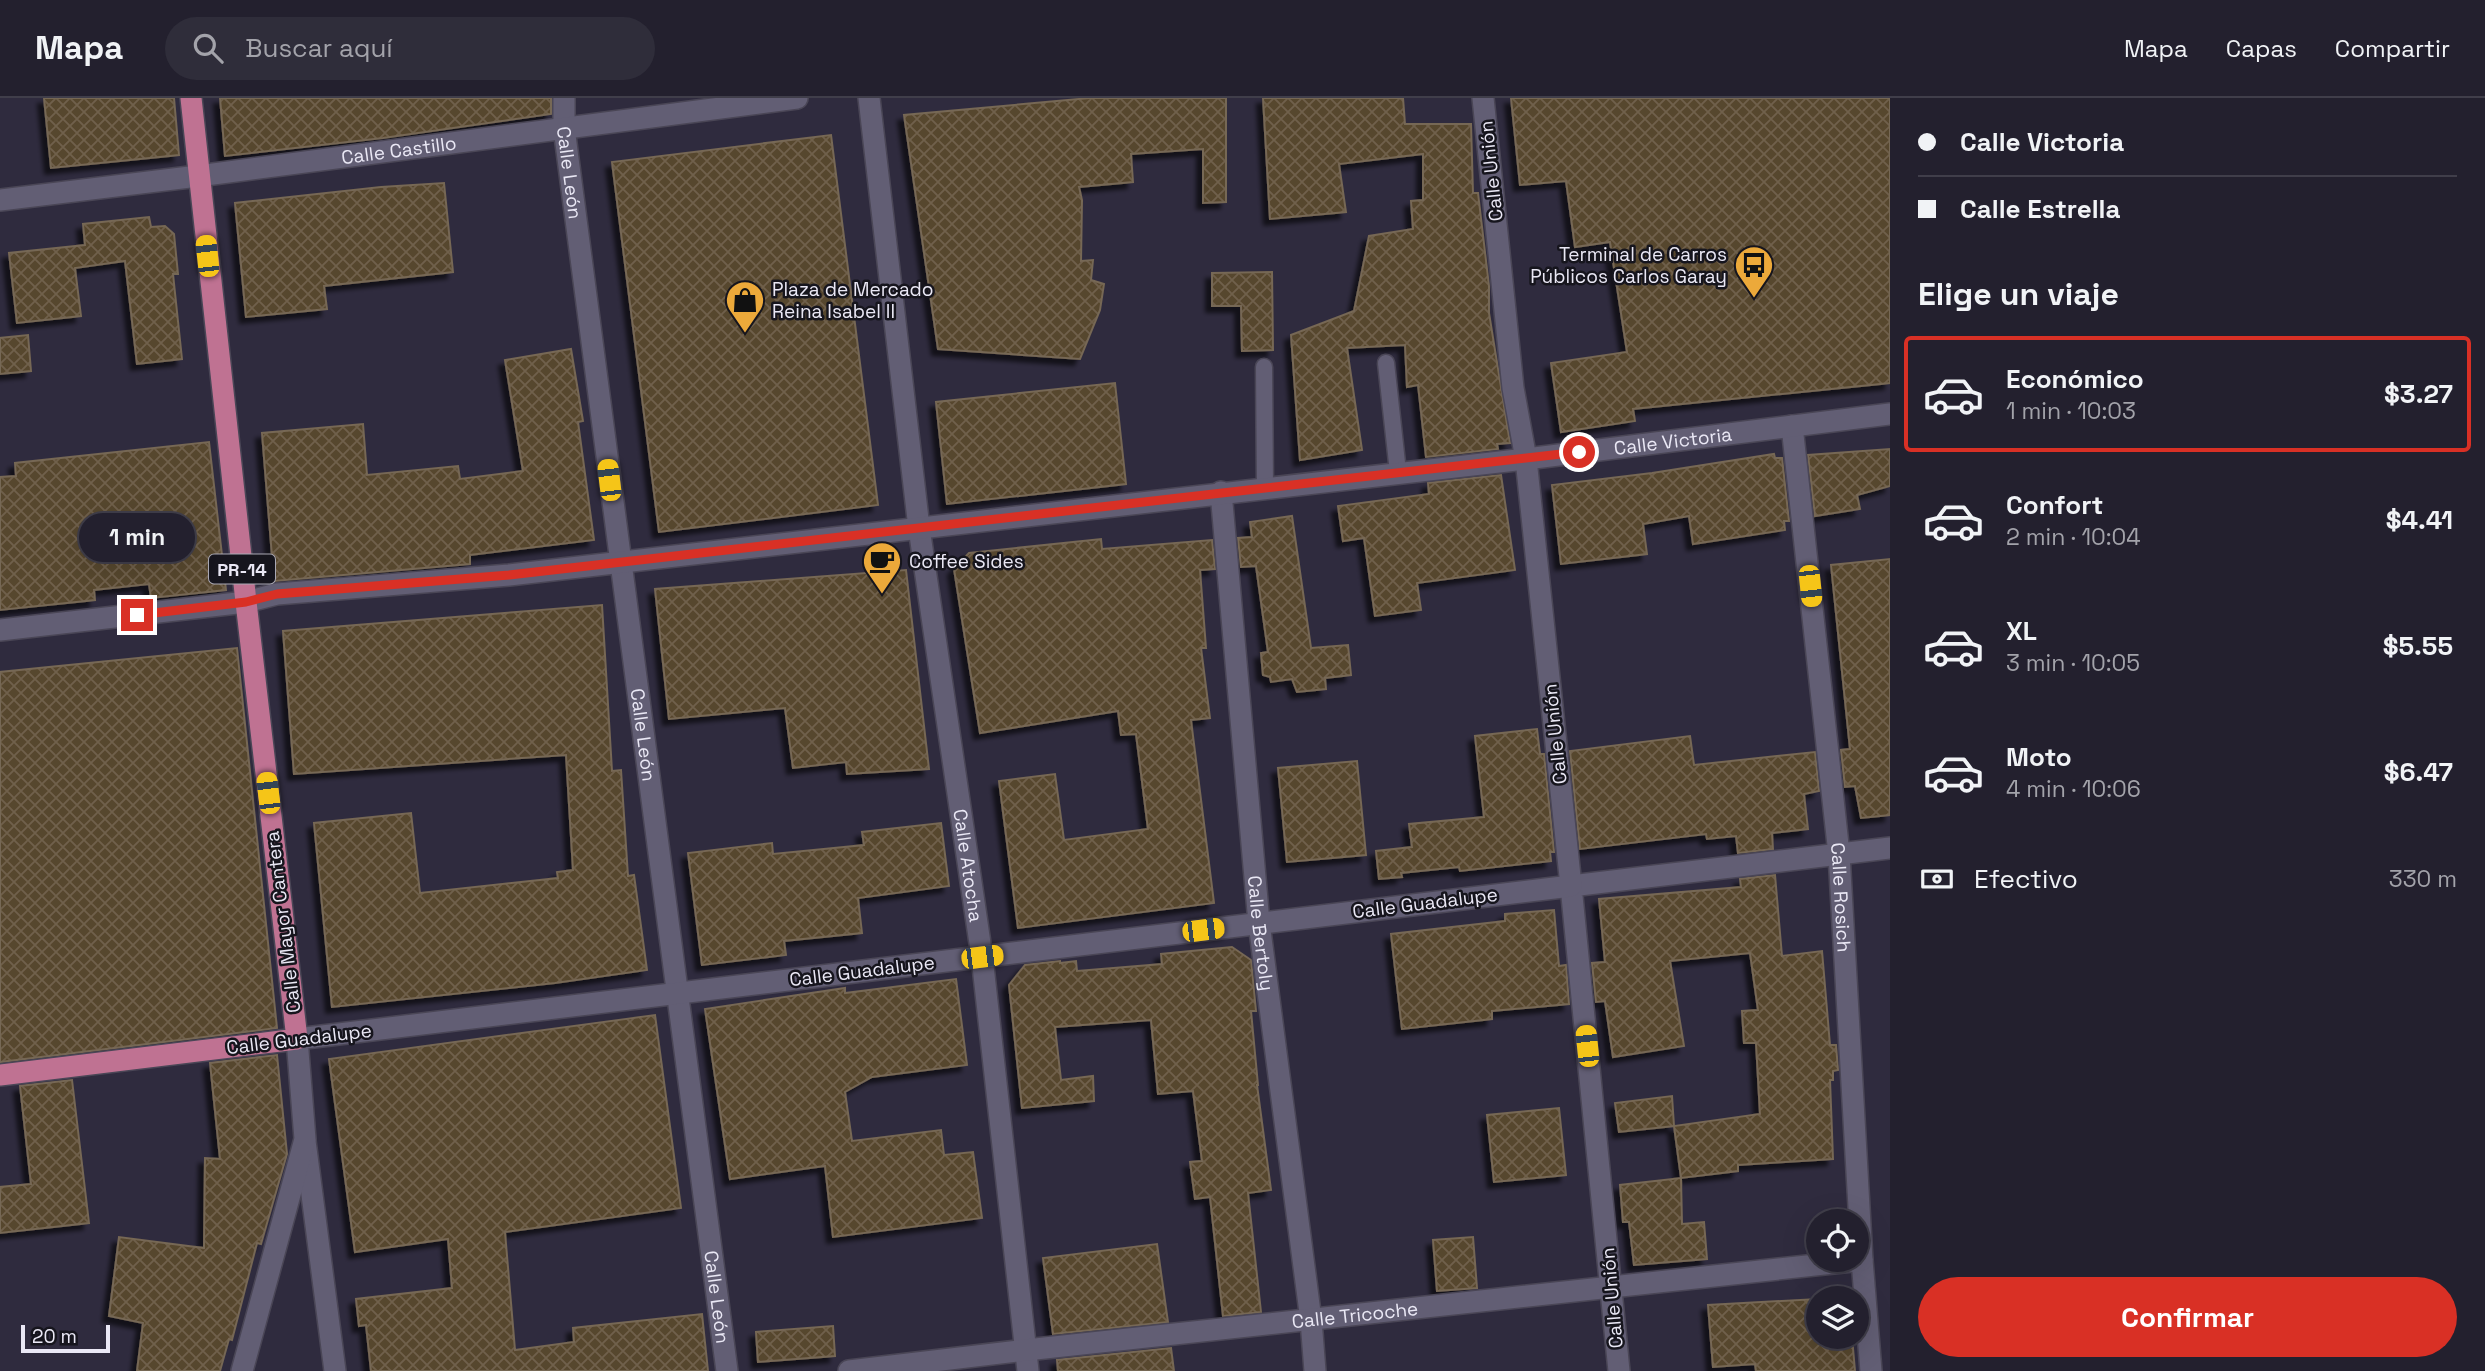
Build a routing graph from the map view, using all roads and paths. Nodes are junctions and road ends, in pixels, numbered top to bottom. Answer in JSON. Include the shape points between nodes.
{"nodes":[{"id":1,"x":191,"y":98,"type":"edge"},
{"id":2,"x":564,"y":98,"type":"edge"},
{"id":3,"x":797,"y":98,"type":"edge"},
{"id":4,"x":869,"y":98,"type":"edge"},
{"id":5,"x":1483,"y":98,"type":"edge"},
{"id":6,"x":564,"y":128,"type":"junction"},
{"id":7,"x":198,"y":176,"type":"junction"},
{"id":8,"x":0,"y":200,"type":"edge"},
{"id":9,"x":1386,"y":363,"type":"dead end"},
{"id":10,"x":1264,"y":366,"type":"dead end"},
{"id":11,"x":1890,"y":414,"type":"edge"},
{"id":12,"x":1792,"y":426,"type":"junction"},
{"id":13,"x":1526,"y":458,"type":"junction"},
{"id":14,"x":1398,"y":472,"type":"junction"},
{"id":15,"x":1265,"y":488,"type":"junction"},
{"id":16,"x":1221,"y":492,"type":"junction"},
{"id":17,"x":919,"y":528,"type":"junction"},
{"id":18,"x":619,"y":561,"type":"junction"},
{"id":19,"x":246,"y":602,"type":"junction"},
{"id":20,"x":0,"y":630,"type":"edge"},
{"id":21,"x":1890,"y":848,"type":"edge"},
{"id":22,"x":1839,"y":854,"type":"junction"},
{"id":23,"x":1571,"y":886,"type":"junction"},
{"id":24,"x":1259,"y":923,"type":"junction"},
{"id":25,"x":982,"y":957,"type":"junction"},
{"id":26,"x":677,"y":994,"type":"junction"},
{"id":27,"x":297,"y":1039,"type":"junction"},
{"id":28,"x":0,"y":1075,"type":"edge"},
{"id":29,"x":305,"y":1139,"type":"junction"},
{"id":30,"x":1859,"y":1209,"type":"edge"},
{"id":31,"x":1806,"y":1266,"type":"edge"},
{"id":32,"x":1863,"y":1272,"type":"edge"},
{"id":33,"x":1612,"y":1287,"type":"junction"},
{"id":34,"x":1311,"y":1320,"type":"junction"},
{"id":35,"x":1027,"y":1360,"type":"edge"},
{"id":36,"x":242,"y":1371,"type":"edge"},
{"id":37,"x":335,"y":1371,"type":"edge"},
{"id":38,"x":727,"y":1371,"type":"edge"},
{"id":39,"x":849,"y":1371,"type":"edge"},
{"id":40,"x":1315,"y":1371,"type":"edge"},
{"id":41,"x":1619,"y":1371,"type":"edge"},
{"id":42,"x":1871,"y":1371,"type":"edge"}],
"edges":[{"from":1,"to":7,"type":"main road","name":"Calle Mayor Cantera","number":"PR-14"},
{"from":2,"to":6,"type":"street","name":"Calle León"},
{"from":3,"to":6,"type":"street","name":"Calle Castillo"},
{"from":4,"to":17,"type":"street","name":"Calle Atocha"},
{"from":5,"to":13,"type":"street","name":"Calle Unión","via":[[1513,388]]},
{"from":6,"to":7,"type":"street","name":"Calle Castillo"},
{"from":6,"to":18,"type":"street","name":"Calle León"},
{"from":7,"to":8,"type":"street","name":"Calle Castillo"},
{"from":7,"to":19,"type":"main road","name":"Calle Mayor Cantera","number":"PR-14"},
{"from":9,"to":14,"type":"lane"},
{"from":10,"to":15,"type":"lane"},
{"from":11,"to":12,"type":"street","name":"Calle Victoria"},
{"from":12,"to":13,"type":"street","name":"Calle Victoria"},
{"from":12,"to":22,"type":"street","name":"Calle Rosich"},
{"from":13,"to":14,"type":"street","name":"Calle Victoria"},
{"from":13,"to":23,"type":"street","name":"Calle Unión"},
{"from":14,"to":15,"type":"street","name":"Calle Victoria"},
{"from":15,"to":16,"type":"street","name":"Calle Victoria"},
{"from":16,"to":17,"type":"street","name":"Calle Victoria"},
{"from":16,"to":24,"type":"street","name":"Calle Bertoly"},
{"from":17,"to":18,"type":"street","name":"Calle Victoria"},
{"from":17,"to":25,"type":"street","name":"Calle Atocha"},
{"from":18,"to":19,"type":"street","name":"Calle Victoria","via":[[277,594]]},
{"from":18,"to":26,"type":"street","name":"Calle León"},
{"from":19,"to":20,"type":"street","name":"Calle Victoria"},
{"from":19,"to":27,"type":"main road","name":"Calle Mayor Cantera","number":"PR-14"},
{"from":21,"to":22,"type":"street","name":"Calle Guadalupe"},
{"from":22,"to":23,"type":"street","name":"Calle Guadalupe"},
{"from":22,"to":30,"type":"street","name":"Calle Rosich"},
{"from":23,"to":24,"type":"street","name":"Calle Guadalupe"},
{"from":23,"to":33,"type":"street","name":"Calle Unión"},
{"from":24,"to":25,"type":"street","name":"Calle Guadalupe"},
{"from":24,"to":34,"type":"street","name":"Calle Bertoly"},
{"from":25,"to":26,"type":"street","name":"Calle Guadalupe"},
{"from":25,"to":35,"type":"street","name":"Calle Atocha"},
{"from":26,"to":27,"type":"street","name":"Calle Guadalupe"},
{"from":26,"to":38,"type":"street","name":"Calle León"},
{"from":27,"to":28,"type":"main road","name":"Calle Guadalupe"},
{"from":27,"to":29,"type":"street","name":"Calle Mayor Cantera"},
{"from":29,"to":36,"type":"street"},
{"from":29,"to":37,"type":"street","name":"Calle Mayor Cantera"},
{"from":31,"to":33,"type":"street","name":"Calle Tricoche"},
{"from":32,"to":42,"type":"street","name":"Calle Rosich"},
{"from":33,"to":34,"type":"street","name":"Calle Tricoche"},
{"from":33,"to":41,"type":"street","name":"Calle Unión"},
{"from":34,"to":35,"type":"street","name":"Calle Tricoche"},
{"from":34,"to":40,"type":"street","name":"Calle Bertoly"},
{"from":35,"to":39,"type":"street","name":"Calle Tricoche"}]}
